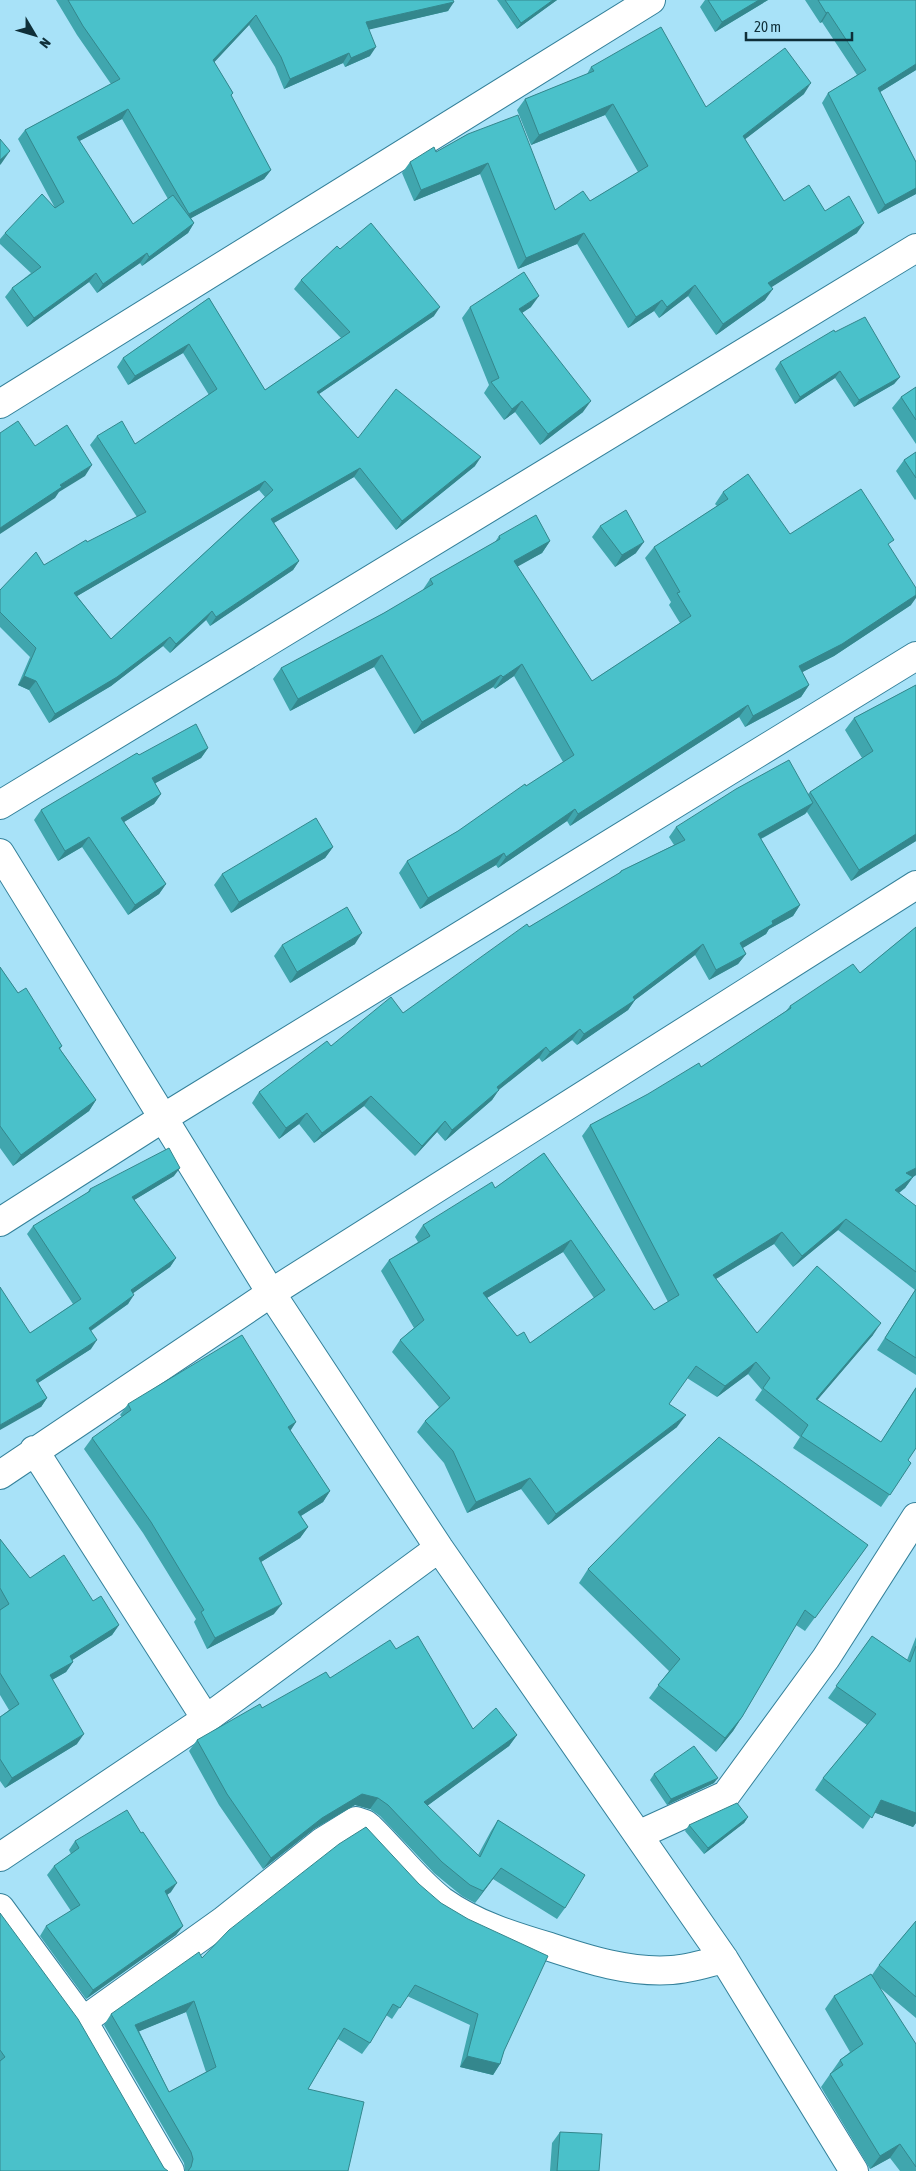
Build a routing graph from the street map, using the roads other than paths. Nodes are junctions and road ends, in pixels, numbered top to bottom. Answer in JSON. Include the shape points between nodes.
{"nodes":[{"id":1,"x":651,"y":0,"type":"edge"},
{"id":2,"x":916,"y":248,"type":"edge"},
{"id":3,"x":0,"y":404,"type":"edge"},
{"id":4,"x":916,"y":656,"type":"edge"},
{"id":5,"x":0,"y":805,"type":"edge"},
{"id":6,"x":0,"y":853,"type":"edge"},
{"id":7,"x":916,"y":884,"type":"edge"},
{"id":8,"x":163,"y":1118,"type":"junction"},
{"id":9,"x":0,"y":1222,"type":"edge"},
{"id":10,"x":271,"y":1293,"type":"junction"},
{"id":11,"x":34,"y":1450,"type":"junction"},
{"id":12,"x":0,"y":1475,"type":"edge"},
{"id":13,"x":916,"y":1517,"type":"edge"},
{"id":14,"x":439,"y":1548,"type":"junction"},
{"id":15,"x":206,"y":1719,"type":"junction"},
{"id":16,"x":638,"y":1835,"type":"junction"},
{"id":17,"x":0,"y":1858,"type":"edge"},
{"id":18,"x":0,"y":1908,"type":"edge"},
{"id":19,"x":724,"y":1959,"type":"junction"},
{"id":20,"x":83,"y":2021,"type":"junction"},
{"id":21,"x":170,"y":2171,"type":"edge"},
{"id":22,"x":854,"y":2171,"type":"edge"}],
"edges":[{"from":1,"to":3,"type":"street"},
{"from":2,"to":5,"type":"street"},
{"from":4,"to":8,"type":"street"},
{"from":6,"to":8,"type":"street"},
{"from":7,"to":10,"type":"street"},
{"from":8,"to":9,"type":"street"},
{"from":8,"to":10,"type":"street"},
{"from":10,"to":11,"type":"street"},
{"from":10,"to":14,"type":"street"},
{"from":11,"to":12,"type":"street"},
{"from":11,"to":15,"type":"street"},
{"from":13,"to":16,"type":"street","via":[[826,1658],[726,1795]]},
{"from":14,"to":15,"type":"street"},
{"from":14,"to":16,"type":"street"},
{"from":15,"to":17,"type":"street"},
{"from":16,"to":19,"type":"street"},
{"from":18,"to":20,"type":"street"},
{"from":19,"to":20,"type":"street","via":[[673,1970],[621,1968],[517,1937],[477,1921],[442,1900],[370,1828],[356,1821],[322,1842],[223,1922]]},
{"from":19,"to":22,"type":"street"},
{"from":20,"to":21,"type":"street"}]}
